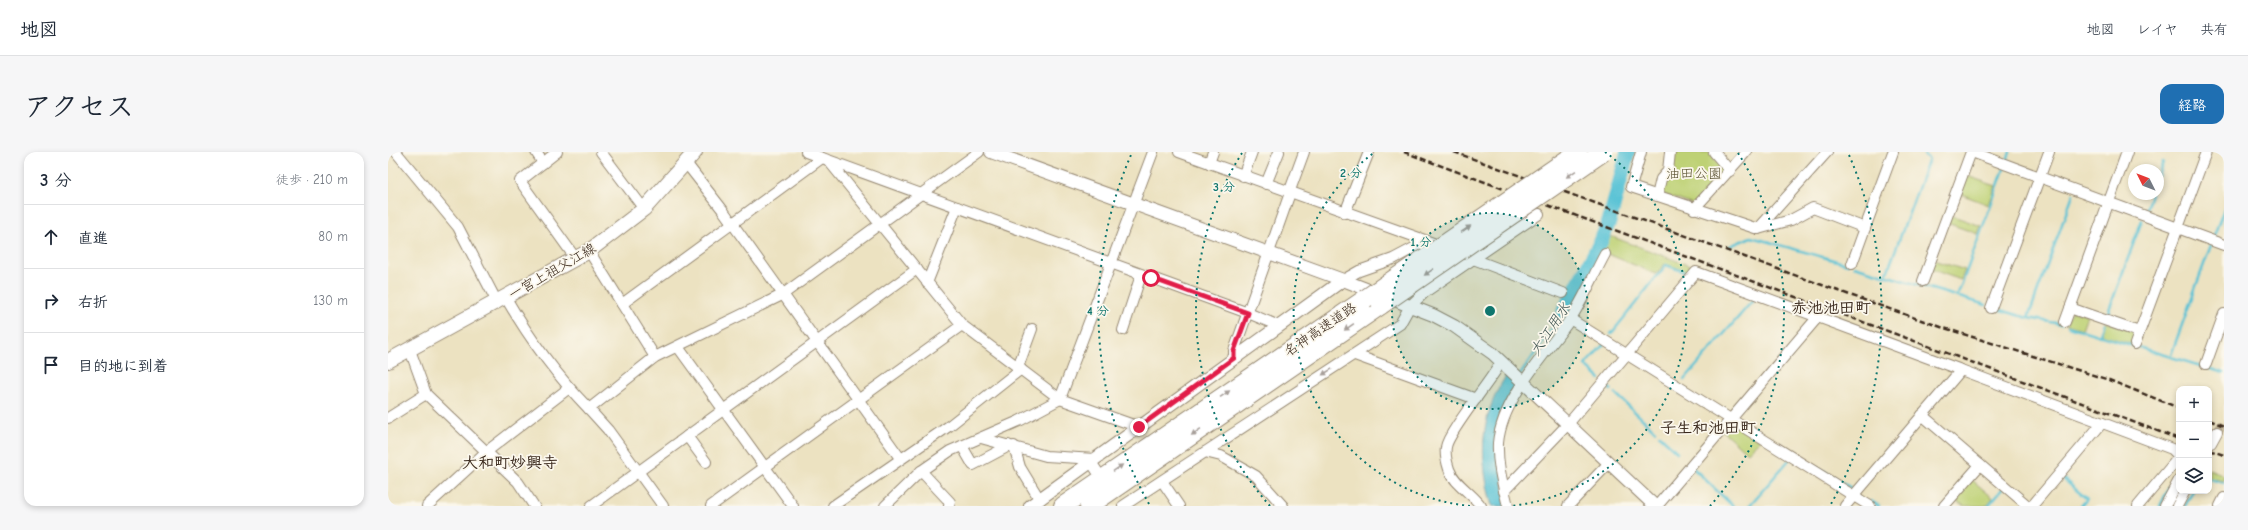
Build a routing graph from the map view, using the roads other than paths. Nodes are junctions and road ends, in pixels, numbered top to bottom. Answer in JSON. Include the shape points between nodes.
{"nodes":[{"id":1,"x":397,"y":152,"type":"edge"},
{"id":2,"x":536,"y":152,"type":"edge"},
{"id":3,"x":557,"y":152,"type":"edge"},
{"id":4,"x":601,"y":152,"type":"edge"},
{"id":5,"x":806,"y":152,"type":"edge"},
{"id":6,"x":979,"y":152,"type":"edge"},
{"id":7,"x":991,"y":152,"type":"edge"},
{"id":8,"x":1153,"y":152,"type":"edge"},
{"id":9,"x":1179,"y":152,"type":"edge"},
{"id":10,"x":1213,"y":152,"type":"edge"},
{"id":11,"x":1252,"y":152,"type":"edge"},
{"id":12,"x":1279,"y":152,"type":"edge"},
{"id":13,"x":1304,"y":152,"type":"edge"},
{"id":14,"x":1368,"y":152,"type":"edge"},
{"id":15,"x":1578,"y":152,"type":"edge"},
{"id":16,"x":1603,"y":152,"type":"edge"},
{"id":17,"x":1641,"y":152,"type":"edge"},
{"id":18,"x":1670,"y":152,"type":"edge"},
{"id":19,"x":1714,"y":152,"type":"edge"},
{"id":20,"x":1746,"y":152,"type":"edge"},
{"id":21,"x":1827,"y":152,"type":"edge"},
{"id":22,"x":1893,"y":152,"type":"edge"},
{"id":23,"x":1971,"y":152,"type":"edge"},
{"id":24,"x":2049,"y":152,"type":"edge"},
{"id":25,"x":2127,"y":152,"type":"edge"},
{"id":26,"x":2206,"y":152,"type":"edge"},
{"id":27,"x":691,"y":157,"type":"edge"},
{"id":28,"x":825,"y":159,"type":"junction"},
{"id":29,"x":543,"y":163,"type":"junction"},
{"id":30,"x":1209,"y":163,"type":"junction"},
{"id":31,"x":1730,"y":171,"type":"junction"},
{"id":32,"x":1243,"y":176,"type":"junction"},
{"id":33,"x":2039,"y":177,"type":"junction"},
{"id":34,"x":1266,"y":184,"type":"junction"},
{"id":35,"x":1289,"y":193,"type":"junction"},
{"id":36,"x":924,"y":194,"type":"junction"},
{"id":37,"x":1657,"y":196,"type":"junction"},
{"id":38,"x":1133,"y":202,"type":"junction"},
{"id":39,"x":2108,"y":202,"type":"junction"},
{"id":40,"x":957,"y":207,"type":"junction"},
{"id":41,"x":644,"y":209,"type":"junction"},
{"id":42,"x":1694,"y":209,"type":"junction"},
{"id":43,"x":1345,"y":213,"type":"junction"},
{"id":44,"x":1539,"y":214,"type":"dead end"},
{"id":45,"x":733,"y":225,"type":"junction"},
{"id":46,"x":881,"y":225,"type":"junction"},
{"id":47,"x":1865,"y":228,"type":"junction"},
{"id":48,"x":2178,"y":228,"type":"junction"},
{"id":49,"x":1758,"y":229,"type":"junction"},
{"id":50,"x":1426,"y":240,"type":"junction"},
{"id":51,"x":2224,"y":245,"type":"edge"},
{"id":52,"x":589,"y":252,"type":"junction"},
{"id":53,"x":1269,"y":252,"type":"junction"},
{"id":54,"x":1605,"y":254,"type":"dead end"},
{"id":55,"x":576,"y":259,"type":"junction"},
{"id":56,"x":1473,"y":259,"type":"junction"},
{"id":57,"x":1112,"y":264,"type":"junction"},
{"id":58,"x":1852,"y":264,"type":"dead end"},
{"id":59,"x":917,"y":269,"type":"junction"},
{"id":60,"x":1142,"y":275,"type":"junction"},
{"id":61,"x":1343,"y":280,"type":"junction"},
{"id":62,"x":1923,"y":281,"type":"dead end"},
{"id":63,"x":927,"y":282,"type":"junction"},
{"id":64,"x":1562,"y":293,"type":"dead end"},
{"id":65,"x":782,"y":295,"type":"junction"},
{"id":66,"x":502,"y":300,"type":"junction"},
{"id":67,"x":622,"y":304,"type":"junction"},
{"id":68,"x":1410,"y":306,"type":"junction"},
{"id":69,"x":1991,"y":308,"type":"dead end"},
{"id":70,"x":2070,"y":308,"type":"junction"},
{"id":71,"x":1248,"y":313,"type":"junction"},
{"id":72,"x":2224,"y":314,"type":"edge"},
{"id":73,"x":1817,"y":318,"type":"junction"},
{"id":74,"x":1570,"y":319,"type":"junction"},
{"id":75,"x":2065,"y":322,"type":"dead end"},
{"id":76,"x":962,"y":325,"type":"junction"},
{"id":77,"x":1279,"y":326,"type":"junction"},
{"id":78,"x":1032,"y":329,"type":"dead end"},
{"id":79,"x":1123,"y":330,"type":"dead end"},
{"id":80,"x":2139,"y":332,"type":"junction"},
{"id":81,"x":817,"y":341,"type":"junction"},
{"id":82,"x":2135,"y":344,"type":"dead end"},
{"id":83,"x":678,"y":347,"type":"junction"},
{"id":84,"x":410,"y":350,"type":"junction"},
{"id":85,"x":1627,"y":354,"type":"junction"},
{"id":86,"x":1355,"y":355,"type":"junction"},
{"id":87,"x":655,"y":358,"type":"junction"},
{"id":88,"x":1234,"y":358,"type":"junction"},
{"id":89,"x":388,"y":361,"type":"edge"},
{"id":90,"x":2206,"y":364,"type":"dead end"},
{"id":91,"x":1505,"y":365,"type":"junction"},
{"id":92,"x":1020,"y":368,"type":"junction"},
{"id":93,"x":1961,"y":370,"type":"junction"},
{"id":94,"x":1523,"y":382,"type":"junction"},
{"id":95,"x":569,"y":388,"type":"junction"},
{"id":96,"x":426,"y":394,"type":"junction"},
{"id":97,"x":859,"y":399,"type":"junction"},
{"id":98,"x":1060,"y":399,"type":"junction"},
{"id":99,"x":1476,"y":399,"type":"junction"},
{"id":100,"x":589,"y":409,"type":"junction"},
{"id":101,"x":722,"y":409,"type":"junction"},
{"id":102,"x":1922,"y":415,"type":"junction"},
{"id":103,"x":388,"y":418,"type":"edge"},
{"id":104,"x":1730,"y":419,"type":"junction"},
{"id":105,"x":1568,"y":424,"type":"junction"},
{"id":106,"x":2102,"y":424,"type":"junction"},
{"id":107,"x":1139,"y":427,"type":"junction"},
{"id":108,"x":2217,"y":432,"type":"tunnel mouth"},
{"id":109,"x":687,"y":436,"type":"junction"},
{"id":110,"x":982,"y":438,"type":"junction"},
{"id":111,"x":2212,"y":443,"type":"dead end"},
{"id":112,"x":1011,"y":445,"type":"junction"},
{"id":113,"x":962,"y":446,"type":"junction"},
{"id":114,"x":486,"y":452,"type":"junction"},
{"id":115,"x":1205,"y":452,"type":"junction"},
{"id":116,"x":2176,"y":453,"type":"edge"},
{"id":117,"x":900,"y":458,"type":"junction"},
{"id":118,"x":2178,"y":458,"type":"edge"},
{"id":119,"x":706,"y":462,"type":"dead end"},
{"id":120,"x":1609,"y":463,"type":"junction"},
{"id":121,"x":1094,"y":464,"type":"junction"},
{"id":122,"x":1980,"y":465,"type":"junction"},
{"id":123,"x":765,"y":467,"type":"junction"},
{"id":124,"x":638,"y":471,"type":"junction"},
{"id":125,"x":921,"y":471,"type":"junction"},
{"id":126,"x":1162,"y":481,"type":"junction"},
{"id":127,"x":2176,"y":486,"type":"edge"},
{"id":128,"x":1504,"y":491,"type":"junction"},
{"id":129,"x":2183,"y":494,"type":"edge"},
{"id":130,"x":1854,"y":496,"type":"junction"},
{"id":131,"x":1114,"y":497,"type":"dead end"},
{"id":132,"x":2224,"y":498,"type":"edge"},
{"id":133,"x":1035,"y":503,"type":"edge"},
{"id":134,"x":428,"y":506,"type":"edge"},
{"id":135,"x":534,"y":506,"type":"edge"},
{"id":136,"x":591,"y":506,"type":"edge"},
{"id":137,"x":663,"y":506,"type":"edge"},
{"id":138,"x":711,"y":506,"type":"edge"},
{"id":139,"x":793,"y":506,"type":"edge"},
{"id":140,"x":833,"y":506,"type":"edge"},
{"id":141,"x":885,"y":506,"type":"edge"},
{"id":142,"x":950,"y":506,"type":"edge"},
{"id":143,"x":1063,"y":506,"type":"edge"},
{"id":144,"x":1089,"y":506,"type":"edge"},
{"id":145,"x":1122,"y":506,"type":"edge"},
{"id":146,"x":1178,"y":506,"type":"edge"},
{"id":147,"x":1282,"y":506,"type":"edge"},
{"id":148,"x":1481,"y":506,"type":"edge"},
{"id":149,"x":1508,"y":506,"type":"edge"},
{"id":150,"x":1568,"y":506,"type":"edge"},
{"id":151,"x":1656,"y":506,"type":"edge"},
{"id":152,"x":1845,"y":506,"type":"edge"},
{"id":153,"x":1870,"y":506,"type":"edge"},
{"id":154,"x":1944,"y":506,"type":"edge"},
{"id":155,"x":2028,"y":506,"type":"edge"},
{"id":156,"x":2032,"y":506,"type":"edge"},
{"id":157,"x":2138,"y":506,"type":"edge"},
{"id":158,"x":2165,"y":506,"type":"edge"},
{"id":159,"x":2177,"y":506,"type":"edge"},
{"id":160,"x":2220,"y":506,"type":"edge"}],
"edges":[{"from":1,"to":66,"type":"street","via":[[458,227]]},
{"from":2,"to":29,"type":"street"},
{"from":3,"to":29,"type":"street"},
{"from":4,"to":41,"type":"street"},
{"from":5,"to":28,"type":"street"},
{"from":6,"to":36,"type":"street"},
{"from":7,"to":38,"type":"street"},
{"from":8,"to":38,"type":"street"},
{"from":9,"to":30,"type":"street"},
{"from":10,"to":30,"type":"street"},
{"from":11,"to":32,"type":"street"},
{"from":12,"to":34,"type":"street"},
{"from":13,"to":35,"type":"street"},
{"from":14,"to":43,"type":"street"},
{"from":143,"to":15,"type":"highway","name":"名神高速道路","one_way":true,"bridge":true},
{"from":16,"to":144,"type":"highway","name":"名神高速道路","one_way":true,"bridge":true},
{"from":17,"to":37,"type":"street","via":[[1631,187]]},
{"from":18,"to":37,"type":"street","via":[[1668,171],[1661,179]]},
{"from":19,"to":31,"type":"street"},
{"from":20,"to":31,"type":"street"},
{"from":21,"to":49,"type":"street"},
{"from":22,"to":47,"type":"street"},
{"from":23,"to":33,"type":"street"},
{"from":23,"to":62,"type":"street"},
{"from":24,"to":33,"type":"street"},
{"from":25,"to":39,"type":"street"},
{"from":26,"to":48,"type":"street"},
{"from":27,"to":41,"type":"main road","name":"一宮上祖父江線"},
{"from":27,"to":45,"type":"street"},
{"from":28,"to":36,"type":"street"},
{"from":28,"to":45,"type":"street"},
{"from":28,"to":46,"type":"street"},
{"from":29,"to":55,"type":"street","via":[[520,181]]},
{"from":30,"to":32,"type":"street"},
{"from":31,"to":42,"type":"street"},
{"from":32,"to":34,"type":"street"},
{"from":33,"to":39,"type":"street"},
{"from":33,"to":69,"type":"street"},
{"from":34,"to":35,"type":"street"},
{"from":35,"to":43,"type":"street"},
{"from":35,"to":53,"type":"street"},
{"from":36,"to":40,"type":"street"},
{"from":36,"to":46,"type":"street"},
{"from":37,"to":42,"type":"street"},
{"from":38,"to":53,"type":"street"},
{"from":38,"to":57,"type":"street"},
{"from":39,"to":48,"type":"street"},
{"from":39,"to":70,"type":"street"},
{"from":40,"to":57,"type":"street"},
{"from":40,"to":63,"type":"street"},
{"from":41,"to":52,"type":"main road","name":"一宮上祖父江線"},
{"from":42,"to":49,"type":"street"},
{"from":43,"to":50,"type":"street"},
{"from":44,"to":56,"type":"street"},
{"from":45,"to":65,"type":"street"},
{"from":45,"to":67,"type":"street"},
{"from":46,"to":59,"type":"street"},
{"from":46,"to":65,"type":"street"},
{"from":47,"to":49,"type":"street","via":[[1813,208],[1791,220]]},
{"from":47,"to":58,"type":"street"},
{"from":48,"to":51,"type":"street"},
{"from":48,"to":80,"type":"street"},
{"from":50,"to":56,"type":"street"},
{"from":50,"to":61,"type":"street","via":[[1393,259],[1359,271]]},
{"from":52,"to":55,"type":"main road","name":"一宮上祖父江線"},
{"from":52,"to":67,"type":"street"},
{"from":53,"to":61,"type":"street"},
{"from":53,"to":71,"type":"street"},
{"from":54,"to":74,"type":"street"},
{"from":55,"to":66,"type":"main road","name":"一宮上祖父江線"},
{"from":56,"to":64,"type":"street"},
{"from":56,"to":68,"type":"street","via":[[1425,292]]},
{"from":57,"to":60,"type":"street"},
{"from":57,"to":98,"type":"street"},
{"from":59,"to":63,"type":"street"},
{"from":59,"to":81,"type":"street"},
{"from":60,"to":71,"type":"street"},
{"from":60,"to":79,"type":"street"},
{"from":61,"to":68,"type":"street"},
{"from":61,"to":77,"type":"street"},
{"from":63,"to":76,"type":"street"},
{"from":65,"to":81,"type":"street"},
{"from":65,"to":83,"type":"street"},
{"from":66,"to":84,"type":"main road","name":"一宮上祖父江線"},
{"from":66,"to":95,"type":"street"},
{"from":67,"to":87,"type":"street"},
{"from":68,"to":86,"type":"street","via":[[1400,324]]},
{"from":68,"to":91,"type":"street","via":[[1454,326]]},
{"from":70,"to":75,"type":"street"},
{"from":70,"to":80,"type":"street"},
{"from":71,"to":77,"type":"street"},
{"from":71,"to":88,"type":"street","via":[[1234,351]]},
{"from":72,"to":90,"type":"street"},
{"from":73,"to":85,"type":"street","via":[[1696,272]]},
{"from":73,"to":93,"type":"street"},
{"from":73,"to":104,"type":"street"},
{"from":74,"to":85,"type":"street"},
{"from":74,"to":94,"type":"street"},
{"from":76,"to":92,"type":"street"},
{"from":76,"to":97,"type":"street"},
{"from":77,"to":88,"type":"street"},
{"from":78,"to":92,"type":"street"},
{"from":80,"to":82,"type":"street"},
{"from":81,"to":97,"type":"street"},
{"from":81,"to":101,"type":"street"},
{"from":83,"to":87,"type":"street"},
{"from":83,"to":101,"type":"street"},
{"from":84,"to":89,"type":"main road","name":"一宮上祖父江線"},
{"from":84,"to":96,"type":"street"},
{"from":85,"to":104,"type":"street"},
{"from":85,"to":105,"type":"street"},
{"from":86,"to":99,"type":"street"},
{"from":86,"to":115,"type":"street","one_way":true},
{"from":87,"to":100,"type":"street"},
{"from":88,"to":107,"type":"street"},
{"from":91,"to":94,"type":"street"},
{"from":91,"to":99,"type":"street"},
{"from":92,"to":98,"type":"street"},
{"from":92,"to":117,"type":"street","via":[[949,426]]},
{"from":93,"to":102,"type":"street"},
{"from":93,"to":106,"type":"street"},
{"from":94,"to":105,"type":"street"},
{"from":94,"to":128,"type":"street","via":[[1508,408],[1498,443],[1499,472]]},
{"from":95,"to":100,"type":"street"},
{"from":95,"to":114,"type":"street"},
{"from":96,"to":103,"type":"street"},
{"from":96,"to":114,"type":"street"},
{"from":97,"to":117,"type":"street"},
{"from":97,"to":123,"type":"street"},
{"from":98,"to":107,"type":"street"},
{"from":98,"to":110,"type":"street"},
{"from":99,"to":148,"type":"street","via":[[1451,435],[1446,446],[1446,456],[1454,477]]},
{"from":100,"to":124,"type":"street"},
{"from":101,"to":109,"type":"street"},
{"from":101,"to":123,"type":"street"},
{"from":102,"to":122,"type":"street"},
{"from":102,"to":130,"type":"street"},
{"from":104,"to":130,"type":"street"},
{"from":104,"to":151,"type":"street"},
{"from":105,"to":120,"type":"street"},
{"from":105,"to":128,"type":"street"},
{"from":106,"to":116,"type":"street","via":[[2172,448]]},
{"from":106,"to":156,"type":"street"},
{"from":107,"to":121,"type":"street"},
{"from":108,"to":111,"type":"street"},
{"from":109,"to":119,"type":"street"},
{"from":109,"to":124,"type":"street"},
{"from":110,"to":112,"type":"street"},
{"from":110,"to":113,"type":"street"},
{"from":112,"to":113,"type":"street","via":[[973,465]]},
{"from":112,"to":121,"type":"street","via":[[1046,456]]},
{"from":112,"to":133,"type":"street"},
{"from":113,"to":125,"type":"street"},
{"from":114,"to":134,"type":"street"},
{"from":114,"to":135,"type":"street","via":[[518,482]]},
{"from":115,"to":126,"type":"street"},
{"from":115,"to":147,"type":"street","via":[[1221,456],[1256,476]]},
{"from":117,"to":140,"type":"street"},
{"from":118,"to":157,"type":"street"},
{"from":120,"to":150,"type":"street"},
{"from":120,"to":151,"type":"street"},
{"from":121,"to":133,"type":"street"},
{"from":122,"to":154,"type":"street"},
{"from":122,"to":155,"type":"street"},
{"from":123,"to":138,"type":"street"},
{"from":123,"to":139,"type":"street"},
{"from":124,"to":136,"type":"street"},
{"from":124,"to":137,"type":"street"},
{"from":125,"to":141,"type":"street"},
{"from":125,"to":142,"type":"street","via":[[950,502]]},
{"from":126,"to":145,"type":"street"},
{"from":126,"to":146,"type":"street"},
{"from":127,"to":158,"type":"street"},
{"from":128,"to":149,"type":"street"},
{"from":129,"to":159,"type":"street"},
{"from":130,"to":152,"type":"street"},
{"from":130,"to":153,"type":"street"},
{"from":131,"to":145,"type":"street"},
{"from":132,"to":160,"type":"street"}]}
